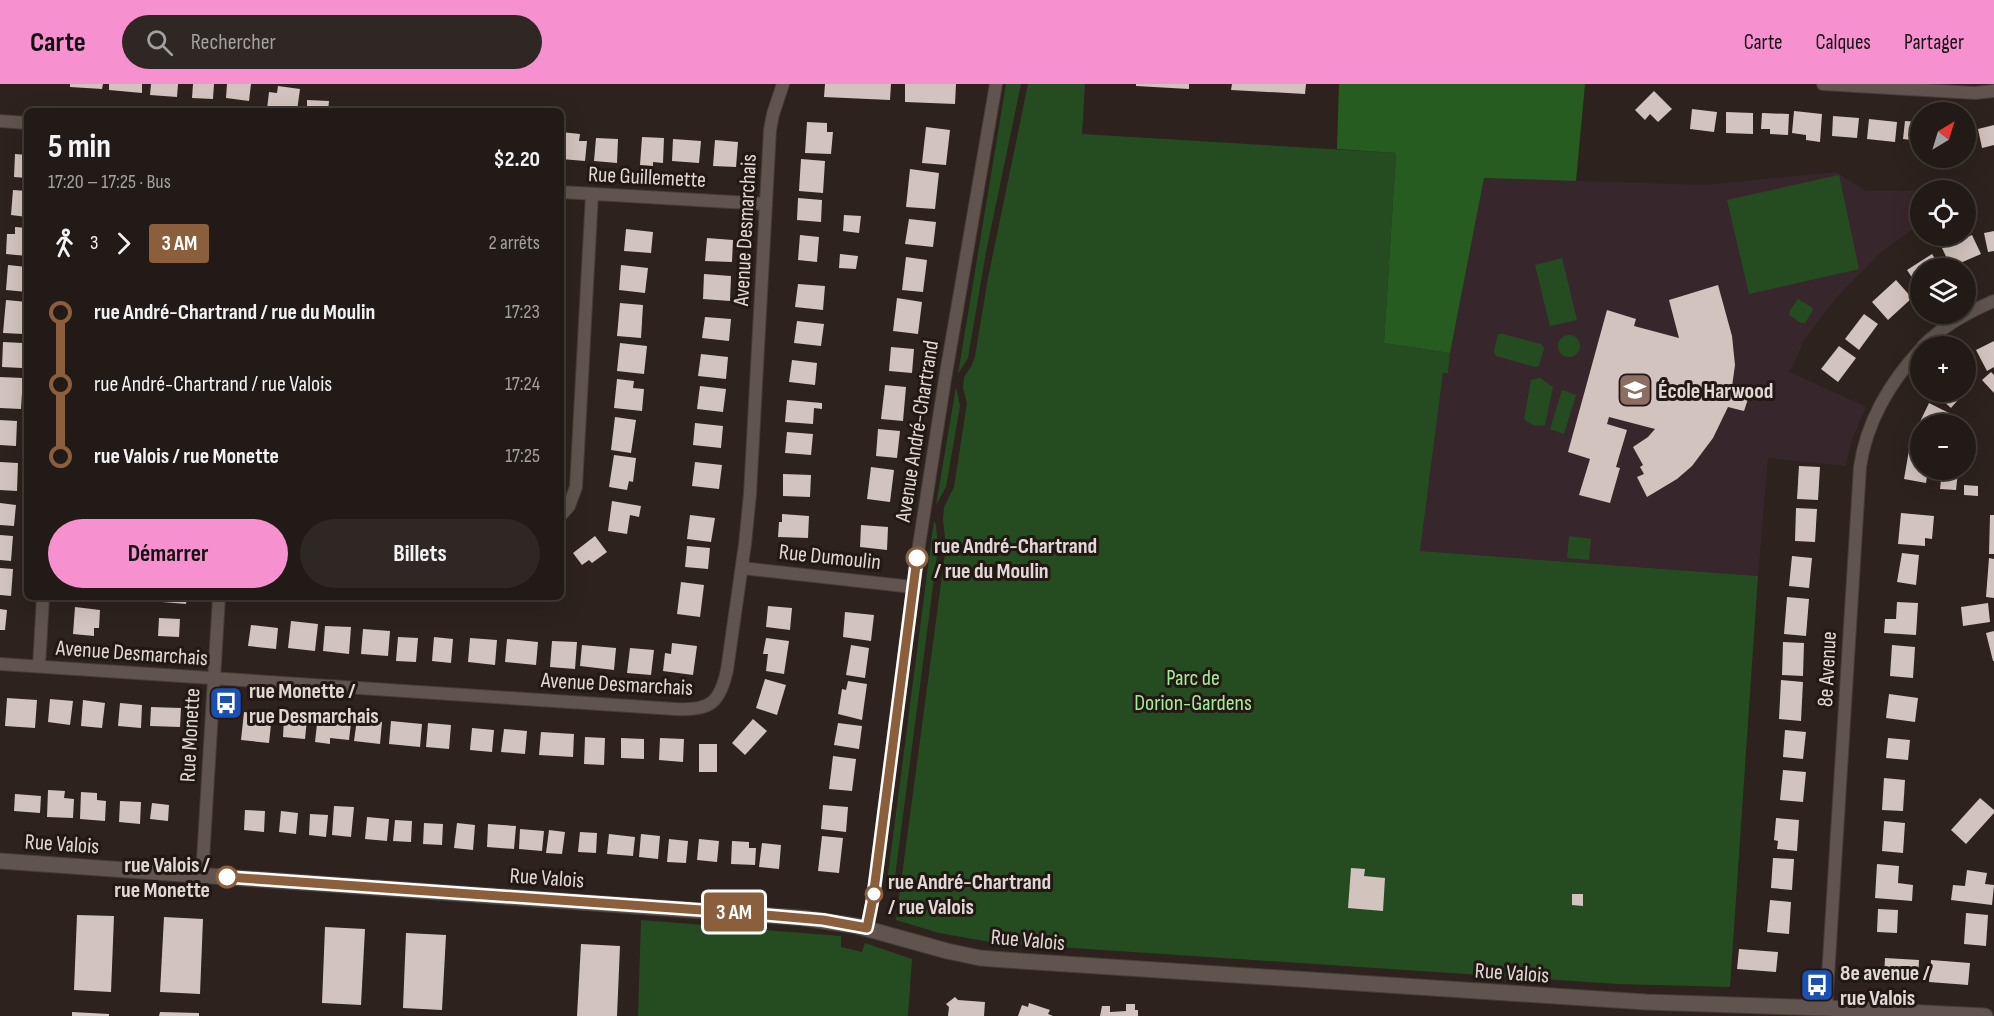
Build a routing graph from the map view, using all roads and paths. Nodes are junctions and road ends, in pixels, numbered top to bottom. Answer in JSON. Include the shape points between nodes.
{"nodes":[{"id":1,"x":783,"y":84,"type":"edge"},
{"id":2,"x":996,"y":84,"type":"edge"},
{"id":3,"x":1823,"y":84,"type":"edge"},
{"id":4,"x":1847,"y":85,"type":"edge"},
{"id":5,"x":1994,"y":91,"type":"edge"},
{"id":6,"x":0,"y":121,"type":"edge"},
{"id":7,"x":24,"y":123,"type":"edge"},
{"id":8,"x":564,"y":192,"type":"edge"},
{"id":9,"x":592,"y":194,"type":"junction"},
{"id":10,"x":766,"y":204,"type":"junction"},
{"id":11,"x":1994,"y":301,"type":"edge"},
{"id":12,"x":1935,"y":336,"type":"edge"},
{"id":13,"x":1910,"y":362,"type":"edge"},
{"id":14,"x":564,"y":512,"type":"edge"},
{"id":15,"x":741,"y":568,"type":"junction"},
{"id":16,"x":913,"y":587,"type":"junction"},
{"id":17,"x":43,"y":600,"type":"edge"},
{"id":18,"x":219,"y":600,"type":"edge"},
{"id":19,"x":0,"y":664,"type":"edge"},
{"id":20,"x":39,"y":666,"type":"junction"},
{"id":21,"x":214,"y":679,"type":"junction"},
{"id":22,"x":0,"y":861,"type":"edge"},
{"id":23,"x":202,"y":876,"type":"junction"},
{"id":24,"x":867,"y":928,"type":"junction"},
{"id":25,"x":1826,"y":1008,"type":"junction"},
{"id":26,"x":1985,"y":1016,"type":"edge"}],
"edges":[{"from":1,"to":10,"type":"street","name":"Avenue Desmarchais","via":[[772,121]]},
{"from":2,"to":16,"type":"street","name":"Avenue André-Chartrand"},
{"from":3,"to":4,"type":"street"},
{"from":4,"to":5,"type":"street"},
{"from":6,"to":7,"type":"street"},
{"from":8,"to":9,"type":"street","name":"Rue Guillemette"},
{"from":9,"to":10,"type":"street","name":"Rue Guillemette"},
{"from":9,"to":14,"type":"street","via":[[576,487]]},
{"from":10,"to":15,"type":"street","name":"Avenue Desmarchais","via":[[750,483]]},
{"from":11,"to":12,"type":"street","name":"8e Avenue"},
{"from":13,"to":25,"type":"street","name":"8e Avenue","via":[[1882,402],[1860,461]]},
{"from":15,"to":16,"type":"street","name":"Rue Dumoulin"},
{"from":15,"to":21,"type":"street","name":"Avenue Desmarchais","via":[[725,680],[716,699],[702,709]]},
{"from":16,"to":24,"type":"street","name":"Avenue André-Chartrand"},
{"from":17,"to":20,"type":"street"},
{"from":18,"to":21,"type":"street","name":"Rue Monette"},
{"from":19,"to":20,"type":"street","name":"Avenue Desmarchais"},
{"from":20,"to":21,"type":"street","name":"Avenue Desmarchais"},
{"from":21,"to":23,"type":"street","name":"Rue Monette"},
{"from":22,"to":23,"type":"street","name":"Rue Valois"},
{"from":23,"to":24,"type":"street","name":"Rue Valois","via":[[730,912]]},
{"from":24,"to":25,"type":"street","name":"Rue Valois","via":[[980,958],[1635,1002]]},
{"from":25,"to":26,"type":"street","name":"Rue Valois"}]}
